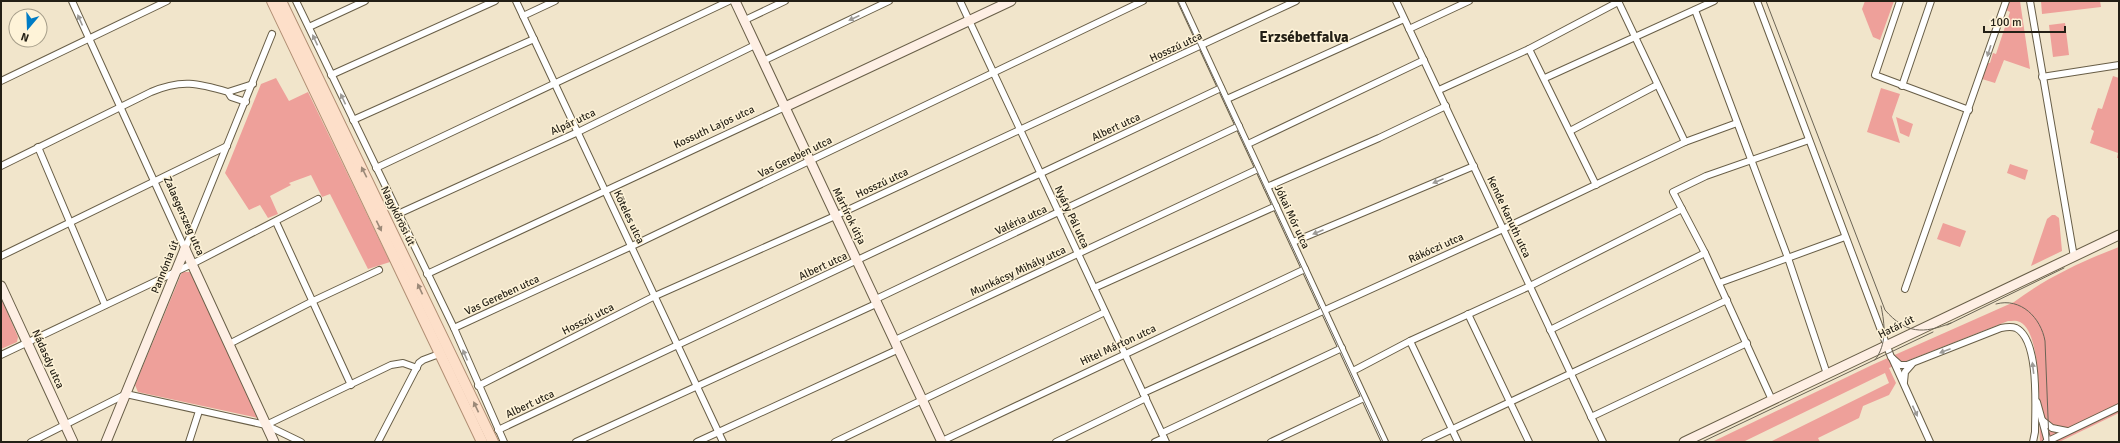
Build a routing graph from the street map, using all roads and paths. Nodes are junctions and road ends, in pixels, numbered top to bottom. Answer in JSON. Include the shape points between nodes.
{"nodes":[{"id":1,"x":72,"y":1,"type":"edge"},
{"id":2,"x":167,"y":1,"type":"edge"},
{"id":3,"x":272,"y":1,"type":"edge"},
{"id":4,"x":281,"y":1,"type":"edge"},
{"id":5,"x":296,"y":1,"type":"edge"},
{"id":6,"x":365,"y":1,"type":"edge"},
{"id":7,"x":495,"y":1,"type":"edge"},
{"id":8,"x":516,"y":1,"type":"edge"},
{"id":9,"x":555,"y":1,"type":"edge"},
{"id":10,"x":729,"y":1,"type":"edge"},
{"id":11,"x":735,"y":1,"type":"edge"},
{"id":12,"x":785,"y":1,"type":"edge"},
{"id":13,"x":889,"y":1,"type":"edge"},
{"id":14,"x":960,"y":1,"type":"edge"},
{"id":15,"x":1011,"y":1,"type":"edge"},
{"id":16,"x":1143,"y":1,"type":"edge"},
{"id":17,"x":1181,"y":1,"type":"edge"},
{"id":18,"x":1296,"y":1,"type":"edge"},
{"id":19,"x":1396,"y":1,"type":"edge"},
{"id":20,"x":1469,"y":1,"type":"edge"},
{"id":21,"x":1618,"y":1,"type":"edge"},
{"id":22,"x":1714,"y":1,"type":"edge"},
{"id":23,"x":1757,"y":1,"type":"edge"},
{"id":24,"x":1900,"y":1,"type":"edge"},
{"id":25,"x":1931,"y":1,"type":"edge"},
{"id":26,"x":2006,"y":1,"type":"edge"},
{"id":27,"x":2030,"y":1,"type":"edge"},
{"id":28,"x":1695,"y":10,"type":"junction"},
{"id":29,"x":524,"y":16,"type":"junction"},
{"id":30,"x":1404,"y":19,"type":"junction"},
{"id":31,"x":745,"y":20,"type":"junction"},
{"id":32,"x":969,"y":21,"type":"junction"},
{"id":33,"x":309,"y":27,"type":"junction"},
{"id":34,"x":1410,"y":29,"type":"junction"},
{"id":35,"x":272,"y":34,"type":"dead end"},
{"id":36,"x":1636,"y":38,"type":"junction"},
{"id":37,"x":89,"y":39,"type":"junction"},
{"id":38,"x":534,"y":39,"type":"junction"},
{"id":39,"x":755,"y":45,"type":"junction"},
{"id":40,"x":1202,"y":46,"type":"junction"},
{"id":41,"x":1530,"y":49,"type":"junction"},
{"id":42,"x":1424,"y":60,"type":"junction"},
{"id":43,"x":763,"y":61,"type":"junction"},
{"id":44,"x":2119,"y":65,"type":"edge"},
{"id":45,"x":994,"y":73,"type":"junction"},
{"id":46,"x":331,"y":75,"type":"junction"},
{"id":47,"x":2042,"y":77,"type":"junction"},
{"id":48,"x":1545,"y":78,"type":"junction"},
{"id":49,"x":1,"y":81,"type":"edge"},
{"id":50,"x":556,"y":83,"type":"junction"},
{"id":51,"x":253,"y":84,"type":"junction"},
{"id":52,"x":1657,"y":84,"type":"junction"},
{"id":53,"x":1902,"y":86,"type":"junction"},
{"id":54,"x":1221,"y":88,"type":"junction"},
{"id":55,"x":1439,"y":90,"type":"junction"},
{"id":56,"x":228,"y":92,"type":"junction"},
{"id":57,"x":1227,"y":99,"type":"junction"},
{"id":58,"x":246,"y":102,"type":"junction"},
{"id":59,"x":1446,"y":106,"type":"junction"},
{"id":60,"x":122,"y":107,"type":"junction"},
{"id":61,"x":785,"y":107,"type":"junction"},
{"id":62,"x":1969,"y":110,"type":"junction"},
{"id":63,"x":353,"y":120,"type":"junction"},
{"id":64,"x":1737,"y":123,"type":"junction"},
{"id":65,"x":1239,"y":126,"type":"junction"},
{"id":66,"x":1020,"y":129,"type":"junction"},
{"id":67,"x":1570,"y":131,"type":"junction"},
{"id":68,"x":578,"y":132,"type":"junction"},
{"id":69,"x":1809,"y":140,"type":"junction"},
{"id":70,"x":1685,"y":142,"type":"junction"},
{"id":71,"x":1248,"y":144,"type":"junction"},
{"id":72,"x":227,"y":146,"type":"junction"},
{"id":73,"x":38,"y":148,"type":"junction"},
{"id":74,"x":809,"y":161,"type":"junction"},
{"id":75,"x":1751,"y":161,"type":"junction"},
{"id":76,"x":1,"y":166,"type":"edge"},
{"id":77,"x":1474,"y":166,"type":"junction"},
{"id":78,"x":376,"y":168,"type":"junction"},
{"id":79,"x":1258,"y":169,"type":"junction"},
{"id":80,"x":1041,"y":173,"type":"junction"},
{"id":81,"x":156,"y":182,"type":"junction"},
{"id":82,"x":1596,"y":185,"type":"junction"},
{"id":83,"x":1267,"y":187,"type":"junction"},
{"id":84,"x":605,"y":190,"type":"junction"},
{"id":85,"x":318,"y":198,"type":"dead end"},
{"id":86,"x":1276,"y":206,"type":"junction"},
{"id":87,"x":1682,"y":209,"type":"junction"},
{"id":88,"x":1059,"y":213,"type":"junction"},
{"id":89,"x":398,"y":214,"type":"junction"},
{"id":90,"x":836,"y":216,"type":"junction"},
{"id":91,"x":71,"y":222,"type":"junction"},
{"id":92,"x":276,"y":222,"type":"junction"},
{"id":93,"x":1503,"y":229,"type":"junction"},
{"id":94,"x":2119,"y":235,"type":"edge"},
{"id":95,"x":1845,"y":237,"type":"junction"},
{"id":96,"x":1293,"y":242,"type":"junction"},
{"id":97,"x":632,"y":246,"type":"junction"},
{"id":98,"x":185,"y":249,"type":"junction"},
{"id":99,"x":1705,"y":253,"type":"junction"},
{"id":100,"x":1078,"y":254,"type":"junction"},
{"id":101,"x":1,"y":256,"type":"edge"},
{"id":102,"x":2074,"y":257,"type":"junction"},
{"id":103,"x":1788,"y":258,"type":"junction"},
{"id":104,"x":858,"y":261,"type":"junction"},
{"id":105,"x":192,"y":264,"type":"junction"},
{"id":106,"x":1305,"y":269,"type":"junction"},
{"id":107,"x":380,"y":270,"type":"dead end"},
{"id":108,"x":176,"y":272,"type":"junction"},
{"id":109,"x":427,"y":274,"type":"junction"},
{"id":110,"x":1719,"y":283,"type":"junction"},
{"id":111,"x":1,"y":286,"type":"edge"},
{"id":112,"x":1530,"y":286,"type":"junction"},
{"id":113,"x":1094,"y":288,"type":"junction"},
{"id":114,"x":1905,"y":289,"type":"dead end"},
{"id":115,"x":655,"y":296,"type":"junction"},
{"id":116,"x":1726,"y":300,"type":"junction"},
{"id":117,"x":313,"y":301,"type":"junction"},
{"id":118,"x":877,"y":301,"type":"junction"},
{"id":119,"x":105,"y":305,"type":"junction"},
{"id":120,"x":1324,"y":310,"type":"junction"},
{"id":121,"x":1105,"y":312,"type":"junction"},
{"id":122,"x":1468,"y":314,"type":"junction"},
{"id":123,"x":454,"y":328,"type":"junction"},
{"id":124,"x":1550,"y":330,"type":"junction"},
{"id":125,"x":1410,"y":341,"type":"junction"},
{"id":126,"x":27,"y":343,"type":"junction"},
{"id":127,"x":1747,"y":343,"type":"junction"},
{"id":128,"x":229,"y":344,"type":"junction"},
{"id":129,"x":678,"y":345,"type":"junction"},
{"id":130,"x":897,"y":345,"type":"junction"},
{"id":131,"x":1887,"y":345,"type":"junction"},
{"id":132,"x":1342,"y":348,"type":"junction"},
{"id":133,"x":1124,"y":353,"type":"junction"},
{"id":134,"x":439,"y":354,"type":"junction"},
{"id":135,"x":1,"y":355,"type":"edge"},
{"id":136,"x":1891,"y":357,"type":"junction"},
{"id":137,"x":1913,"y":363,"type":"junction"},
{"id":138,"x":417,"y":368,"type":"junction"},
{"id":139,"x":1353,"y":371,"type":"junction"},
{"id":140,"x":1571,"y":373,"type":"junction"},
{"id":141,"x":1827,"y":374,"type":"junction"},
{"id":142,"x":351,"y":384,"type":"junction"},
{"id":143,"x":478,"y":386,"type":"junction"},
{"id":144,"x":696,"y":386,"type":"junction"},
{"id":145,"x":1905,"y":388,"type":"junction"},
{"id":146,"x":126,"y":394,"type":"junction"},
{"id":147,"x":2035,"y":394,"type":"junction"},
{"id":148,"x":1144,"y":395,"type":"junction"},
{"id":149,"x":1364,"y":398,"type":"junction"},
{"id":150,"x":1772,"y":400,"type":"junction"},
{"id":151,"x":923,"y":401,"type":"junction"},
{"id":152,"x":1510,"y":402,"type":"junction"},
{"id":153,"x":2119,"y":407,"type":"edge"},
{"id":154,"x":199,"y":411,"type":"junction"},
{"id":155,"x":1592,"y":418,"type":"junction"},
{"id":156,"x":2041,"y":418,"type":"junction"},
{"id":157,"x":266,"y":425,"type":"junction"},
{"id":158,"x":65,"y":426,"type":"junction"},
{"id":159,"x":1452,"y":429,"type":"junction"},
{"id":160,"x":498,"y":430,"type":"junction"},
{"id":161,"x":2071,"y":430,"type":"junction"},
{"id":162,"x":718,"y":432,"type":"junction"},
{"id":163,"x":1164,"y":438,"type":"edge"},
{"id":164,"x":31,"y":442,"type":"edge"},
{"id":165,"x":73,"y":442,"type":"edge"},
{"id":166,"x":106,"y":442,"type":"edge"},
{"id":167,"x":189,"y":442,"type":"edge"},
{"id":168,"x":274,"y":442,"type":"edge"},
{"id":169,"x":301,"y":442,"type":"edge"},
{"id":170,"x":378,"y":442,"type":"edge"},
{"id":171,"x":482,"y":442,"type":"edge"},
{"id":172,"x":493,"y":442,"type":"edge"},
{"id":173,"x":504,"y":442,"type":"edge"},
{"id":174,"x":576,"y":442,"type":"edge"},
{"id":175,"x":697,"y":442,"type":"edge"},
{"id":176,"x":723,"y":442,"type":"edge"},
{"id":177,"x":835,"y":442,"type":"edge"},
{"id":178,"x":941,"y":442,"type":"edge"},
{"id":179,"x":1056,"y":442,"type":"edge"},
{"id":180,"x":1155,"y":442,"type":"edge"},
{"id":181,"x":1271,"y":442,"type":"edge"},
{"id":182,"x":1385,"y":442,"type":"edge"},
{"id":183,"x":1425,"y":442,"type":"edge"},
{"id":184,"x":1458,"y":442,"type":"edge"},
{"id":185,"x":1529,"y":442,"type":"edge"},
{"id":186,"x":1603,"y":442,"type":"edge"},
{"id":187,"x":1684,"y":442,"type":"edge"},
{"id":188,"x":1930,"y":442,"type":"edge"},
{"id":189,"x":2033,"y":442,"type":"edge"},
{"id":190,"x":2047,"y":442,"type":"edge"}],
"edges":[{"from":37,"to":1,"type":"street","name":"Zalaegerszeg utca","one_way":true},
{"from":2,"to":37,"type":"street"},
{"from":3,"to":134,"type":"main road","name":"Nagykőrösi út","one_way":true},
{"from":172,"to":4,"type":"main road","name":"Nagykőrösi út","one_way":true},
{"from":5,"to":33,"type":"street","name":"Nagykőrösi út"},
{"from":6,"to":33,"type":"street"},
{"from":7,"to":46,"type":"street"},
{"from":8,"to":29,"type":"street","name":"Köteles utca"},
{"from":9,"to":29,"type":"street"},
{"from":10,"to":50,"type":"street"},
{"from":11,"to":31,"type":"street","name":"Mártírok útja"},
{"from":12,"to":31,"type":"street"},
{"from":13,"to":43,"type":"street","one_way":true},
{"from":14,"to":32,"type":"street","name":"Nyáry Pál utca"},
{"from":15,"to":32,"type":"street","name":"Kossuth Lajos utca"},
{"from":16,"to":45,"type":"street","name":"Vas Gereben utca"},
{"from":17,"to":40,"type":"street","name":"Jókai Mór utca"},
{"from":18,"to":40,"type":"street","name":"Hosszú utca"},
{"from":19,"to":30,"type":"street","name":"Kende Kanuth utca"},
{"from":20,"to":34,"type":"street"},
{"from":21,"to":36,"type":"street"},
{"from":21,"to":41,"type":"street"},
{"from":22,"to":28,"type":"street"},
{"from":23,"to":69,"type":"street"},
{"from":24,"to":53,"type":"street","via":[[1875,75]]},
{"from":25,"to":53,"type":"street"},
{"from":26,"to":62,"type":"street","one_way":true},
{"from":27,"to":47,"type":"street"},
{"from":28,"to":36,"type":"street"},
{"from":28,"to":64,"type":"street"},
{"from":29,"to":38,"type":"street","name":"Köteles utca"},
{"from":30,"to":34,"type":"street","name":"Kende Kanuth utca"},
{"from":30,"to":57,"type":"street"},
{"from":31,"to":39,"type":"street","name":"Mártírok útja"},
{"from":32,"to":45,"type":"street","name":"Nyáry Pál utca"},
{"from":32,"to":61,"type":"street","name":"Kossuth Lajos utca"},
{"from":46,"to":33,"type":"street","name":"Nagykőrösi út","one_way":true},
{"from":34,"to":42,"type":"street","name":"Kende Kanuth utca"},
{"from":35,"to":51,"type":"street","name":"Pannónia út"},
{"from":36,"to":48,"type":"street"},
{"from":36,"to":52,"type":"street"},
{"from":37,"to":49,"type":"street"},
{"from":37,"to":60,"type":"street","name":"Zalaegerszeg utca"},
{"from":38,"to":50,"type":"street","name":"Köteles utca"},
{"from":38,"to":63,"type":"street"},
{"from":39,"to":43,"type":"street","name":"Mártírok útja"},
{"from":39,"to":68,"type":"street","name":"Alpár utca"},
{"from":40,"to":54,"type":"street","name":"Jókai Mór utca"},
{"from":40,"to":66,"type":"street","name":"Hosszú utca"},
{"from":41,"to":48,"type":"street"},
{"from":41,"to":55,"type":"street"},
{"from":42,"to":55,"type":"street","name":"Kende Kanuth utca"},
{"from":42,"to":71,"type":"street"},
{"from":43,"to":61,"type":"street","name":"Mártírok útja"},
{"from":44,"to":47,"type":"street"},
{"from":45,"to":66,"type":"street","name":"Nyáry Pál utca"},
{"from":45,"to":74,"type":"street","name":"Vas Gereben utca"},
{"from":63,"to":46,"type":"street","name":"Nagykőrösi út","one_way":true},
{"from":47,"to":102,"type":"street"},
{"from":48,"to":67,"type":"street"},
{"from":50,"to":68,"type":"street","name":"Köteles utca"},
{"from":50,"to":78,"type":"street"},
{"from":51,"to":56,"type":"street"},
{"from":51,"to":58,"type":"street","name":"Pannónia út"},
{"from":52,"to":67,"type":"street"},
{"from":52,"to":70,"type":"street"},
{"from":53,"to":62,"type":"street"},
{"from":54,"to":57,"type":"street","name":"Jókai Mór utca"},
{"from":54,"to":80,"type":"street","name":"Albert utca"},
{"from":55,"to":59,"type":"street","name":"Kende Kanuth utca"},
{"from":56,"to":58,"type":"street","via":[[231,97]]},
{"from":56,"to":60,"type":"street","via":[[199,84],[179,83],[156,90]]},
{"from":57,"to":65,"type":"street","name":"Jókai Mór utca"},
{"from":58,"to":72,"type":"street","name":"Pannónia út"},
{"from":59,"to":77,"type":"street","name":"Kende Kanuth utca"},
{"from":59,"to":83,"type":"street"},
{"from":60,"to":73,"type":"street"},
{"from":60,"to":81,"type":"street","name":"Zalaegerszeg utca"},
{"from":61,"to":74,"type":"street","name":"Mártírok útja"},
{"from":61,"to":84,"type":"street","name":"Kossuth Lajos utca"},
{"from":62,"to":114,"type":"street"},
{"from":63,"to":78,"type":"street","name":"Nagykőrösi út"},
{"from":64,"to":70,"type":"street","name":"Rákóczi utca"},
{"from":64,"to":75,"type":"street"},
{"from":65,"to":71,"type":"street","name":"Jókai Mór utca"},
{"from":65,"to":88,"type":"street","name":"Valéria utca"},
{"from":66,"to":80,"type":"street","name":"Nyáry Pál utca"},
{"from":66,"to":90,"type":"street","name":"Hosszú utca"},
{"from":67,"to":82,"type":"street"},
{"from":68,"to":84,"type":"street","name":"Köteles utca"},
{"from":68,"to":89,"type":"street","name":"Alpár utca"},
{"from":69,"to":75,"type":"street"},
{"from":69,"to":95,"type":"street"},
{"from":70,"to":82,"type":"street","name":"Rákóczi utca"},
{"from":71,"to":79,"type":"street","name":"Jókai Mór utca"},
{"from":72,"to":81,"type":"street"},
{"from":72,"to":98,"type":"street","name":"Pannónia út"},
{"from":73,"to":76,"type":"street"},
{"from":73,"to":91,"type":"street"},
{"from":74,"to":90,"type":"street","name":"Mártírok útja"},
{"from":74,"to":97,"type":"street","name":"Vas Gereben utca"},
{"from":75,"to":87,"type":"street","via":[[1706,176],[1673,192]]},
{"from":75,"to":103,"type":"street"},
{"from":77,"to":93,"type":"street","name":"Kende Kanuth utca"},
{"from":77,"to":96,"type":"street","one_way":true},
{"from":78,"to":89,"type":"street","name":"Nagykőrösi út"},
{"from":79,"to":83,"type":"street","name":"Jókai Mór utca"},
{"from":79,"to":100,"type":"street","name":"Munkácsy Mihály utca"},
{"from":80,"to":88,"type":"street","name":"Nyáry Pál utca"},
{"from":80,"to":104,"type":"street","name":"Albert utca"},
{"from":81,"to":91,"type":"street"},
{"from":81,"to":98,"type":"street","name":"Zalaegerszeg utca"},
{"from":82,"to":93,"type":"street","name":"Rákóczi utca"},
{"from":83,"to":86,"type":"street","name":"Jókai Mór utca"},
{"from":84,"to":97,"type":"street","name":"Köteles utca"},
{"from":84,"to":109,"type":"street","name":"Kossuth Lajos utca"},
{"from":85,"to":92,"type":"street"},
{"from":86,"to":96,"type":"street","name":"Jókai Mór utca"},
{"from":86,"to":113,"type":"street"},
{"from":87,"to":99,"type":"street"},
{"from":87,"to":112,"type":"street"},
{"from":88,"to":100,"type":"street","name":"Nyáry Pál utca"},
{"from":88,"to":118,"type":"street","name":"Valéria utca"},
{"from":89,"to":109,"type":"street","name":"Nagykőrösi út"},
{"from":90,"to":104,"type":"street","name":"Mártírok útja"},
{"from":90,"to":115,"type":"street","name":"Hosszú utca"},
{"from":91,"to":101,"type":"street"},
{"from":91,"to":119,"type":"street"},
{"from":92,"to":105,"type":"street"},
{"from":92,"to":117,"type":"street"},
{"from":93,"to":112,"type":"street","name":"Kende Kanuth utca"},
{"from":93,"to":120,"type":"street","name":"Rákóczi utca"},
{"from":94,"to":102,"type":"street","name":"Határ út"},
{"from":95,"to":103,"type":"street"},
{"from":95,"to":131,"type":"street"},
{"from":96,"to":106,"type":"street","name":"Jókai Mór utca"},
{"from":97,"to":115,"type":"street","name":"Köteles utca"},
{"from":97,"to":123,"type":"street","name":"Vas Gereben utca"},
{"from":98,"to":105,"type":"street","name":"Zalaegerszeg utca"},
{"from":98,"to":108,"type":"street","name":"Pannónia út"},
{"from":99,"to":110,"type":"street"},
{"from":99,"to":124,"type":"street"},
{"from":100,"to":113,"type":"street","name":"Nyáry Pál utca"},
{"from":100,"to":130,"type":"street","name":"Munkácsy Mihály utca"},
{"from":102,"to":131,"type":"street","name":"Határ út"},
{"from":103,"to":110,"type":"street"},
{"from":103,"to":141,"type":"street"},
{"from":104,"to":118,"type":"street","name":"Mártírok útja"},
{"from":104,"to":129,"type":"street","name":"Albert utca"},
{"from":105,"to":108,"type":"street"},
{"from":105,"to":128,"type":"street","name":"Zalaegerszeg utca"},
{"from":106,"to":120,"type":"street","name":"Jókai Mór utca"},
{"from":106,"to":133,"type":"street","name":"Hitel Márton utca"},
{"from":107,"to":117,"type":"street"},
{"from":108,"to":119,"type":"street"},
{"from":108,"to":146,"type":"street","name":"Pannónia út"},
{"from":109,"to":123,"type":"street","name":"Nagykőrösi út"},
{"from":110,"to":116,"type":"street"},
{"from":111,"to":126,"type":"street","name":"Nádasdy utca"},
{"from":112,"to":122,"type":"street"},
{"from":112,"to":124,"type":"street","name":"Kende Kanuth utca"},
{"from":113,"to":121,"type":"street","name":"Nyáry Pál utca"},
{"from":115,"to":129,"type":"street","name":"Köteles utca"},
{"from":115,"to":143,"type":"street","name":"Hosszú utca"},
{"from":116,"to":127,"type":"street"},
{"from":116,"to":140,"type":"street"},
{"from":117,"to":128,"type":"street"},
{"from":117,"to":142,"type":"street"},
{"from":118,"to":130,"type":"street","name":"Mártírok útja"},
{"from":118,"to":144,"type":"street","name":"Valéria utca"},
{"from":119,"to":126,"type":"street"},
{"from":120,"to":132,"type":"street","name":"Jókai Mór utca"},
{"from":120,"to":148,"type":"street","name":"Rákóczi utca"},
{"from":121,"to":133,"type":"street","name":"Nyáry Pál utca"},
{"from":121,"to":151,"type":"street"},
{"from":122,"to":125,"type":"street"},
{"from":122,"to":152,"type":"street"},
{"from":143,"to":123,"type":"street","name":"Nagykőrösi út","one_way":true},
{"from":124,"to":140,"type":"street","name":"Kende Kanuth utca"},
{"from":125,"to":139,"type":"street"},
{"from":125,"to":159,"type":"street"},
{"from":126,"to":135,"type":"street"},
{"from":126,"to":158,"type":"street","name":"Nádasdy utca"},
{"from":127,"to":150,"type":"street"},
{"from":127,"to":155,"type":"street"},
{"from":128,"to":157,"type":"street","name":"Zalaegerszeg utca"},
{"from":129,"to":144,"type":"street","name":"Köteles utca"},
{"from":129,"to":160,"type":"street","name":"Albert utca"},
{"from":130,"to":151,"type":"street","name":"Mártírok útja"},
{"from":130,"to":162,"type":"street","name":"Munkácsy Mihály utca"},
{"from":131,"to":136,"type":"street"},
{"from":131,"to":141,"type":"street","name":"Határ út"},
{"from":132,"to":139,"type":"street","name":"Jókai Mór utca"},
{"from":132,"to":163,"type":"street"},
{"from":133,"to":148,"type":"street","name":"Nyáry Pál utca"},
{"from":133,"to":178,"type":"street","name":"Hitel Márton utca"},
{"from":134,"to":138,"type":"street","via":[[423,360]]},
{"from":134,"to":171,"type":"main road","name":"Nagykőrösi út"},
{"from":136,"to":137,"type":"street","via":[[1903,366]]},
{"from":136,"to":145,"type":"street"},
{"from":137,"to":145,"type":"street","via":[[1904,374]]},
{"from":147,"to":137,"type":"street","one_way":true,"via":[[2034,367],[2030,350],[2021,333],[2012,327],[1993,331]]},
{"from":138,"to":142,"type":"street","via":[[397,363]]},
{"from":138,"to":170,"type":"street"},
{"from":139,"to":149,"type":"street","name":"Jókai Mór utca"},
{"from":140,"to":152,"type":"street"},
{"from":140,"to":155,"type":"street","name":"Kende Kanuth utca"},
{"from":141,"to":150,"type":"street","name":"Határ út"},
{"from":142,"to":157,"type":"street"},
{"from":143,"to":160,"type":"street","name":"Nagykőrösi út"},
{"from":144,"to":162,"type":"street","name":"Köteles utca"},
{"from":144,"to":174,"type":"street","name":"Valéria utca"},
{"from":145,"to":188,"type":"street","one_way":true},
{"from":146,"to":154,"type":"street"},
{"from":146,"to":158,"type":"street"},
{"from":146,"to":166,"type":"street","name":"Pannónia út"},
{"from":147,"to":156,"type":"street"},
{"from":147,"to":189,"type":"street"},
{"from":148,"to":163,"type":"street","name":"Nyáry Pál utca"},
{"from":148,"to":179,"type":"street","name":"Rákóczi utca"},
{"from":149,"to":181,"type":"street"},
{"from":149,"to":182,"type":"street","name":"Jókai Mór utca"},
{"from":150,"to":187,"type":"street","name":"Határ út"},
{"from":151,"to":177,"type":"street"},
{"from":151,"to":178,"type":"street","name":"Mártírok útja"},
{"from":152,"to":159,"type":"street"},
{"from":152,"to":185,"type":"street"},
{"from":153,"to":161,"type":"street"},
{"from":154,"to":157,"type":"street"},
{"from":154,"to":167,"type":"street"},
{"from":155,"to":186,"type":"street","name":"Kende Kanuth utca"},
{"from":156,"to":161,"type":"street","via":[[2052,428]]},
{"from":156,"to":190,"type":"street"},
{"from":157,"to":168,"type":"street","name":"Zalaegerszeg utca"},
{"from":157,"to":169,"type":"street"},
{"from":158,"to":164,"type":"street"},
{"from":158,"to":165,"type":"street","name":"Nádasdy utca"},
{"from":159,"to":183,"type":"street"},
{"from":159,"to":184,"type":"street"},
{"from":160,"to":173,"type":"street","name":"Nagykőrösi út"},
{"from":161,"to":190,"type":"street"},
{"from":162,"to":175,"type":"street","name":"Munkácsy Mihály utca"},
{"from":162,"to":176,"type":"street","name":"Köteles utca"},
{"from":163,"to":180,"type":"street"}]}
